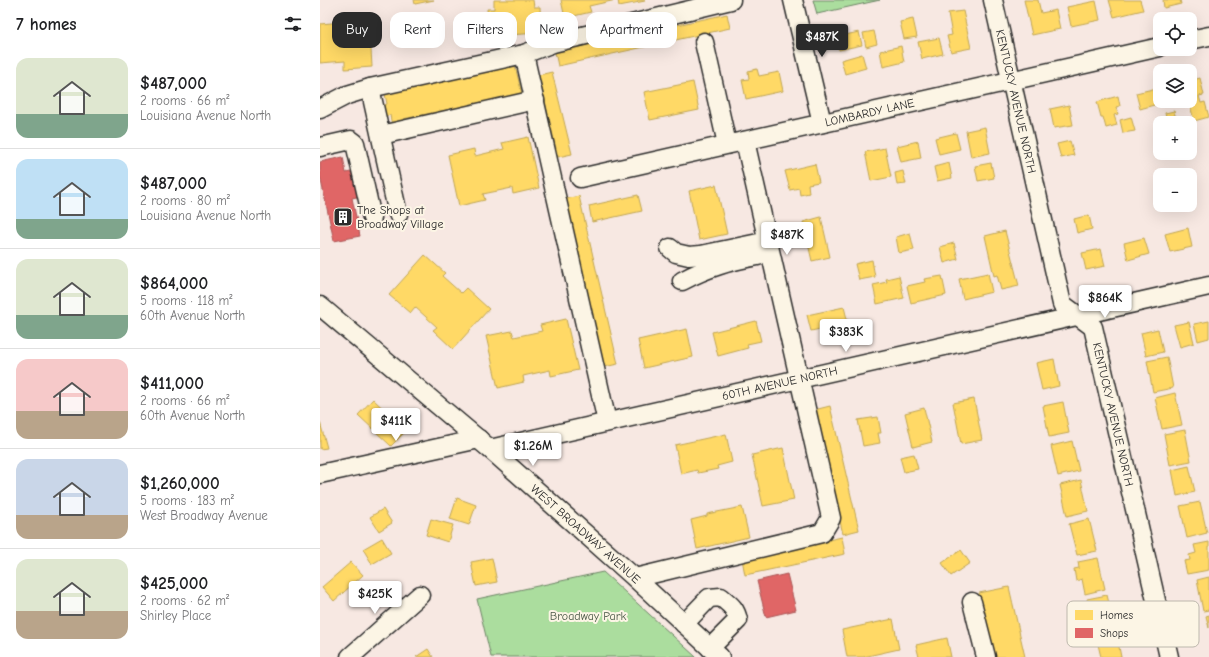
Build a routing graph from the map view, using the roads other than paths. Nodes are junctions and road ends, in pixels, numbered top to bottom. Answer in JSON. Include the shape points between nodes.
{"nodes":[{"id":1,"x":731,"y":0,"type":"edge"},
{"id":2,"x":793,"y":0,"type":"edge"},
{"id":3,"x":993,"y":0,"type":"edge"},
{"id":4,"x":1209,"y":36,"type":"edge"},
{"id":5,"x":1197,"y":39,"type":"edge"},
{"id":6,"x":704,"y":42,"type":"dead end"},
{"id":7,"x":1153,"y":49,"type":"edge"},
{"id":8,"x":524,"y":54,"type":"junction"},
{"id":9,"x":1011,"y":80,"type":"junction"},
{"id":10,"x":370,"y":88,"type":"junction"},
{"id":11,"x":535,"y":100,"type":"junction"},
{"id":12,"x":320,"y":109,"type":"edge"},
{"id":13,"x":822,"y":123,"type":"junction"},
{"id":14,"x":380,"y":135,"type":"junction"},
{"id":15,"x":745,"y":141,"type":"junction"},
{"id":16,"x":727,"y":144,"type":"junction"},
{"id":17,"x":320,"y":147,"type":"edge"},
{"id":18,"x":580,"y":178,"type":"dead end"},
{"id":19,"x":398,"y":214,"type":"dead end"},
{"id":20,"x":372,"y":218,"type":"dead end"},
{"id":21,"x":770,"y":247,"type":"junction"},
{"id":22,"x":670,"y":248,"type":"dead end"},
{"id":23,"x":682,"y":281,"type":"dead end"},
{"id":24,"x":1209,"y":286,"type":"edge"},
{"id":25,"x":320,"y":306,"type":"edge"},
{"id":26,"x":1077,"y":316,"type":"junction"},
{"id":27,"x":800,"y":378,"type":"junction"},
{"id":28,"x":607,"y":422,"type":"junction"},
{"id":29,"x":484,"y":444,"type":"junction"},
{"id":30,"x":320,"y":474,"type":"edge"},
{"id":31,"x":635,"y":578,"type":"junction"},
{"id":32,"x":420,"y":595,"type":"dead end"},
{"id":33,"x":1156,"y":601,"type":"edge"},
{"id":34,"x":972,"y":602,"type":"dead end"},
{"id":35,"x":684,"y":624,"type":"junction"},
{"id":36,"x":1167,"y":647,"type":"edge"},
{"id":37,"x":715,"y":653,"type":"edge"},
{"id":38,"x":350,"y":657,"type":"edge"},
{"id":39,"x":986,"y":657,"type":"edge"},
{"id":40,"x":1169,"y":657,"type":"edge"}],
"edges":[{"from":1,"to":8,"type":"street","via":[[553,43]]},
{"from":2,"to":13,"type":"street"},
{"from":3,"to":9,"type":"street","name":"KENTUCKY AVENUE NORTH"},
{"from":4,"to":5,"type":"street"},
{"from":6,"to":16,"type":"street"},
{"from":7,"to":9,"type":"street","name":"LOMBARDY LANE"},
{"from":8,"to":10,"type":"street"},
{"from":8,"to":11,"type":"street"},
{"from":9,"to":13,"type":"street","name":"LOMBARDY LANE"},
{"from":9,"to":26,"type":"street","name":"KENTUCKY AVENUE NORTH","via":[[1062,304]]},
{"from":10,"to":12,"type":"street","via":[[347,95]]},
{"from":10,"to":14,"type":"street"},
{"from":11,"to":14,"type":"street"},
{"from":11,"to":28,"type":"street"},
{"from":13,"to":15,"type":"street","name":"LOMBARDY LANE"},
{"from":14,"to":19,"type":"street"},
{"from":15,"to":16,"type":"street","name":"LOMBARDY LANE"},
{"from":15,"to":21,"type":"street"},
{"from":16,"to":18,"type":"street","name":"LOMBARDY LANE"},
{"from":17,"to":20,"type":"street","via":[[351,140],[355,143]]},
{"from":21,"to":22,"type":"street","via":[[689,256],[676,253]]},
{"from":21,"to":23,"type":"street","via":[[701,271]]},
{"from":21,"to":27,"type":"street"},
{"from":24,"to":26,"type":"street","name":"60TH AVENUE NORTH"},
{"from":25,"to":29,"type":"street","name":"WEST BROADWAY AVENUE"},
{"from":26,"to":27,"type":"street","name":"60TH AVENUE NORTH"},
{"from":26,"to":33,"type":"street","name":"KENTUCKY AVENUE NORTH","via":[[1093,327]]},
{"from":27,"to":28,"type":"street","name":"60TH AVENUE NORTH"},
{"from":27,"to":31,"type":"street","via":[[831,518],[822,533]]},
{"from":28,"to":29,"type":"street","name":"60TH AVENUE NORTH"},
{"from":29,"to":30,"type":"street","name":"60TH AVENUE NORTH"},
{"from":29,"to":31,"type":"street","name":"WEST BROADWAY AVENUE"},
{"from":31,"to":35,"type":"street","name":"WEST BROADWAY AVENUE"},
{"from":32,"to":38,"type":"street"},
{"from":34,"to":39,"type":"street"},
{"from":35,"to":37,"type":"street","name":"WEST BROADWAY AVENUE"},
{"from":35,"to":37,"type":"street","via":[[709,598],[721,597],[732,606],[736,610],[738,620]]},
{"from":36,"to":40,"type":"street","name":"KENTUCKY AVENUE NORTH"}]}
